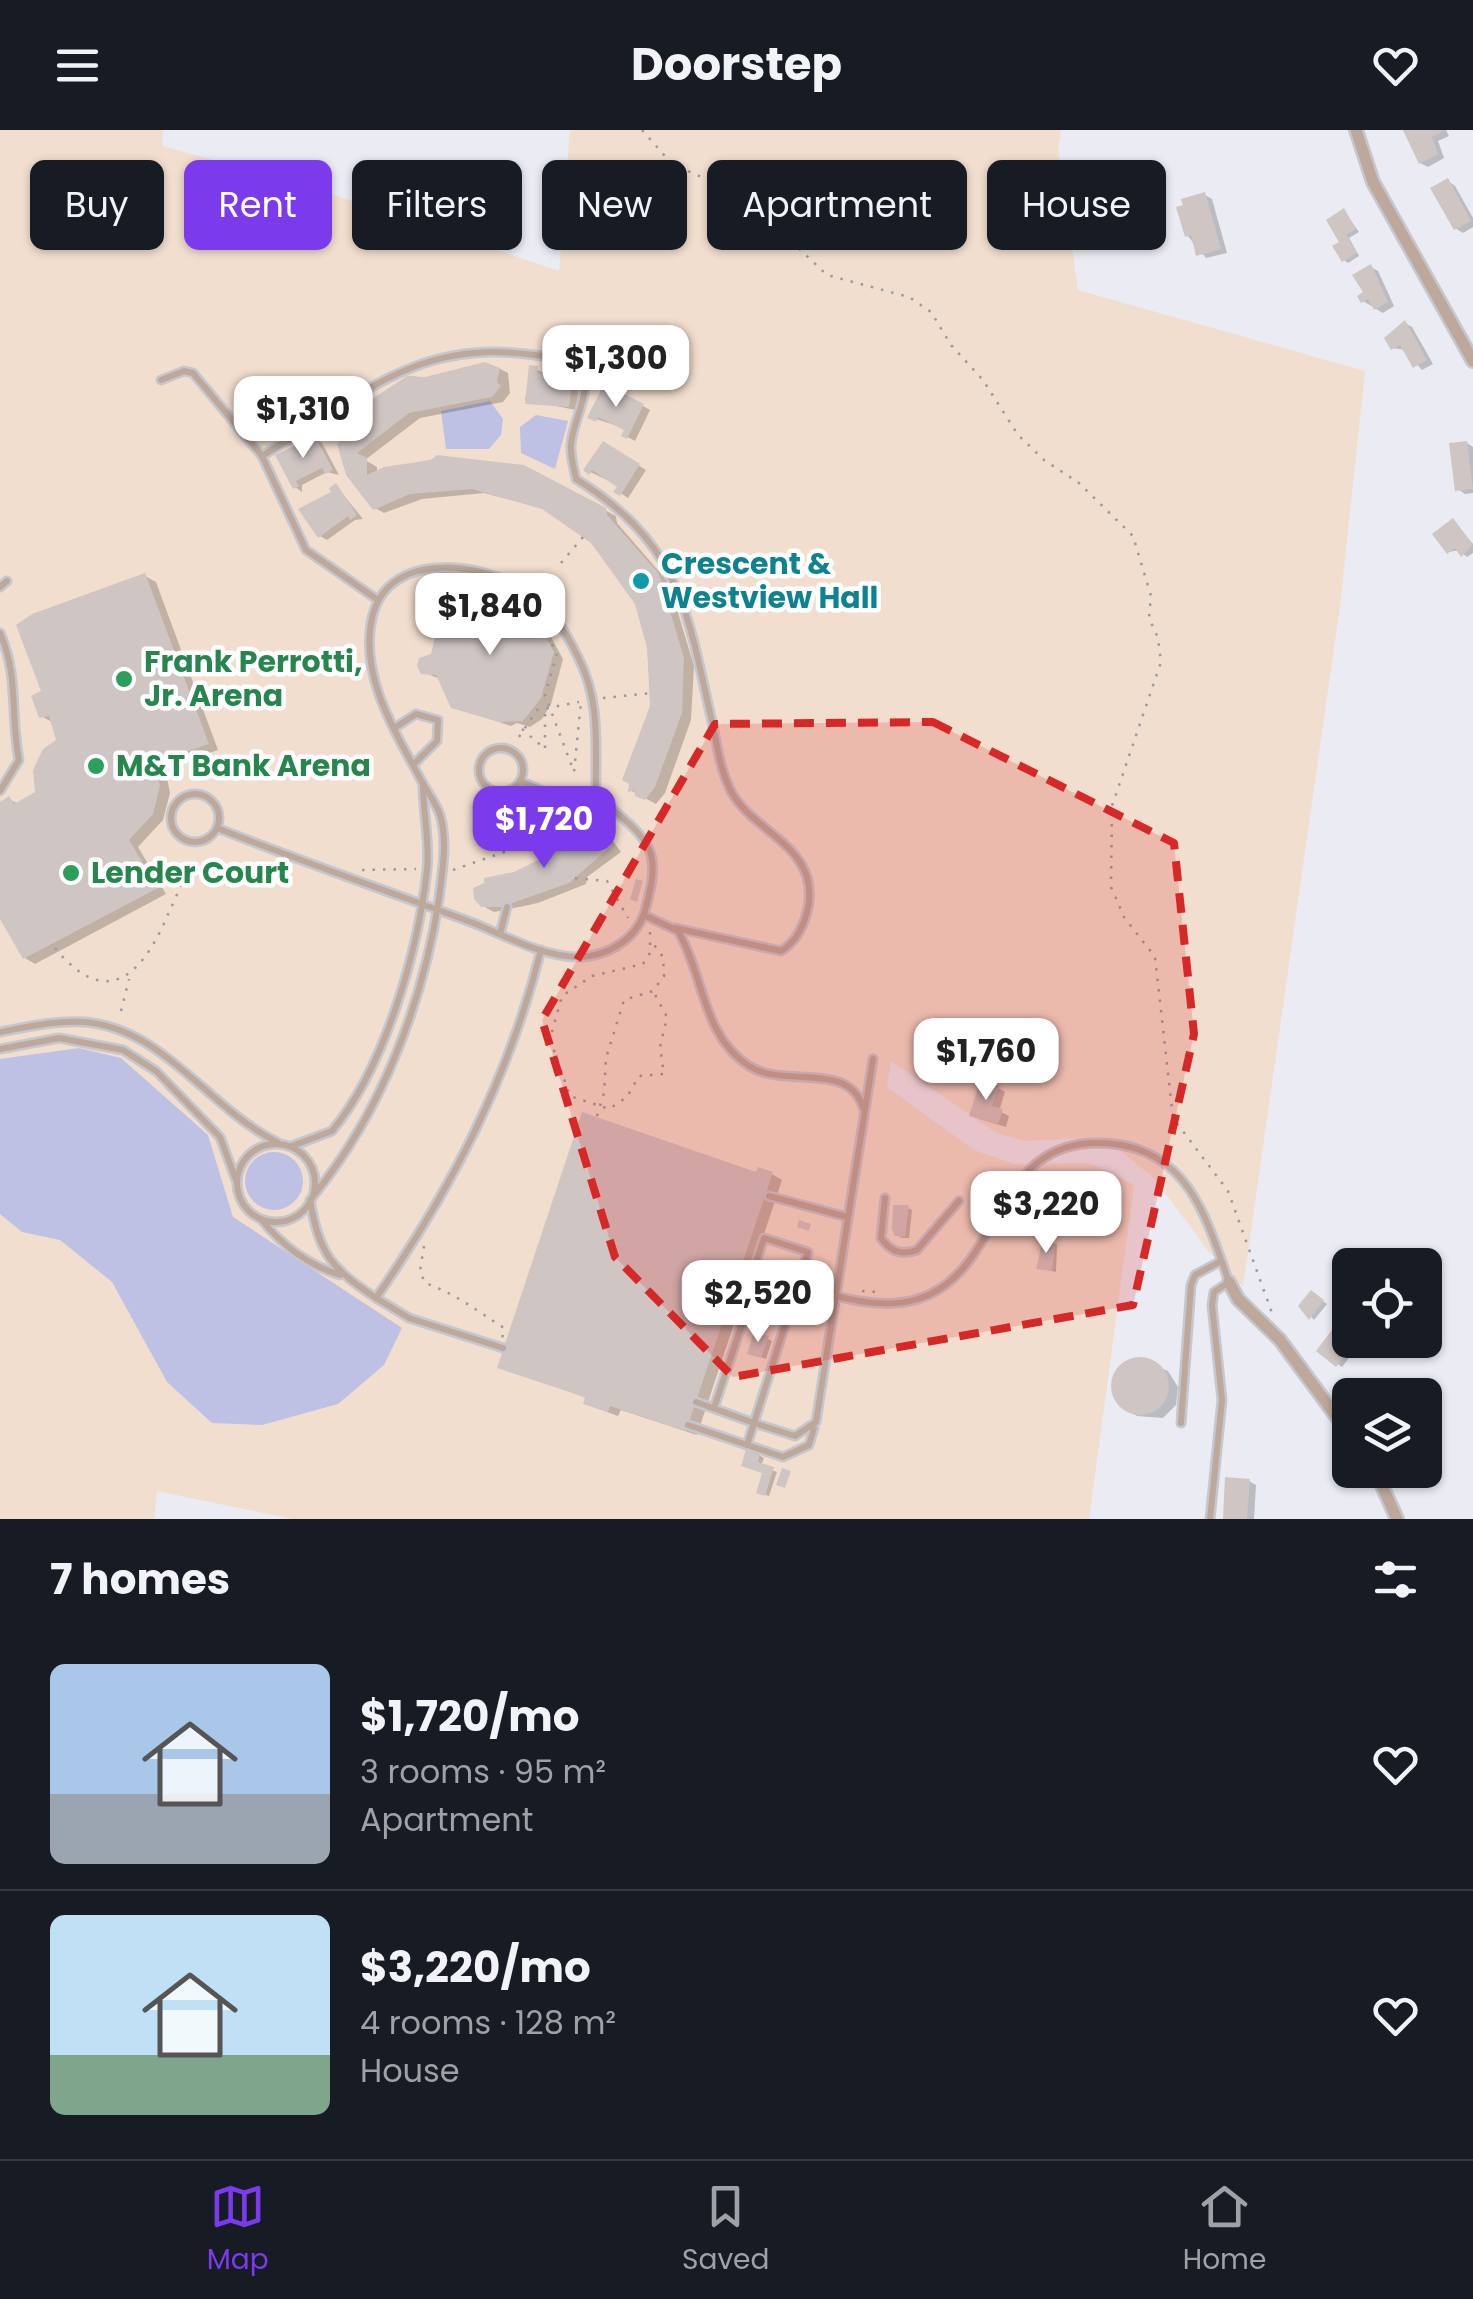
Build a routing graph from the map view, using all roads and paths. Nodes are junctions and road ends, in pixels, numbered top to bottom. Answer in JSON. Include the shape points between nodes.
{"nodes":[{"id":1,"x":642,"y":130,"type":"edge"},
{"id":2,"x":1356,"y":130,"type":"edge"},
{"id":3,"x":1473,"y":361,"type":"edge"},
{"id":4,"x":162,"y":380,"type":"dead end"},
{"id":5,"x":262,"y":456,"type":"junction"},
{"id":6,"x":583,"y":538,"type":"dead end"},
{"id":7,"x":561,"y":563,"type":"dead end"},
{"id":8,"x":551,"y":574,"type":"dead end"},
{"id":9,"x":8,"y":581,"type":"dead end"},
{"id":10,"x":0,"y":588,"type":"edge"},
{"id":11,"x":537,"y":591,"type":"dead end"},
{"id":12,"x":378,"y":600,"type":"junction"},
{"id":13,"x":530,"y":607,"type":"dead end"},
{"id":14,"x":0,"y":632,"type":"edge"},
{"id":15,"x":650,"y":693,"type":"dead end"},
{"id":16,"x":602,"y":698,"type":"dead end"},
{"id":17,"x":545,"y":708,"type":"junction"},
{"id":18,"x":552,"y":708,"type":"junction"},
{"id":19,"x":396,"y":727,"type":"junction"},
{"id":20,"x":522,"y":730,"type":"junction"},
{"id":21,"x":519,"y":737,"type":"dead end"},
{"id":22,"x":414,"y":764,"type":"junction"},
{"id":23,"x":520,"y":781,"type":"junction"},
{"id":24,"x":422,"y":784,"type":"junction"},
{"id":25,"x":0,"y":791,"type":"edge"},
{"id":26,"x":596,"y":792,"type":"junction"},
{"id":27,"x":522,"y":801,"type":"dead end"},
{"id":28,"x":586,"y":804,"type":"dead end"},
{"id":29,"x":609,"y":821,"type":"dead end"},
{"id":30,"x":217,"y":828,"type":"junction"},
{"id":31,"x":600,"y":833,"type":"dead end"},
{"id":32,"x":544,"y":838,"type":"junction"},
{"id":33,"x":552,"y":852,"type":"dead end"},
{"id":34,"x":183,"y":860,"type":"dead end"},
{"id":35,"x":423,"y":869,"type":"dead end"},
{"id":36,"x":362,"y":870,"type":"dead end"},
{"id":37,"x":447,"y":870,"type":"dead end"},
{"id":38,"x":576,"y":878,"type":"dead end"},
{"id":39,"x":422,"y":904,"type":"junction"},
{"id":40,"x":508,"y":907,"type":"dead end"},
{"id":41,"x":437,"y":910,"type":"junction"},
{"id":42,"x":644,"y":915,"type":"junction"},
{"id":43,"x":629,"y":918,"type":"dead end"},
{"id":44,"x":676,"y":928,"type":"junction"},
{"id":45,"x":650,"y":932,"type":"dead end"},
{"id":46,"x":500,"y":934,"type":"junction"},
{"id":47,"x":652,"y":942,"type":"junction"},
{"id":48,"x":55,"y":948,"type":"dead end"},
{"id":49,"x":541,"y":950,"type":"junction"},
{"id":50,"x":128,"y":978,"type":"junction"},
{"id":51,"x":653,"y":990,"type":"junction"},
{"id":52,"x":121,"y":1011,"type":"dead end"},
{"id":53,"x":42,"y":1025,"type":"junction"},
{"id":54,"x":0,"y":1032,"type":"edge"},
{"id":55,"x":44,"y":1041,"type":"junction"},
{"id":56,"x":0,"y":1049,"type":"edge"},
{"id":57,"x":873,"y":1060,"type":"dead end"},
{"id":58,"x":600,"y":1107,"type":"junction"},
{"id":59,"x":864,"y":1110,"type":"junction"},
{"id":60,"x":597,"y":1116,"type":"dead end"},
{"id":61,"x":276,"y":1142,"type":"junction"},
{"id":62,"x":292,"y":1146,"type":"junction"},
{"id":63,"x":236,"y":1180,"type":"junction"},
{"id":64,"x":769,"y":1196,"type":"dead end"},
{"id":65,"x":312,"y":1198,"type":"junction"},
{"id":66,"x":885,"y":1198,"type":"dead end"},
{"id":67,"x":959,"y":1202,"type":"dead end"},
{"id":68,"x":847,"y":1218,"type":"junction"},
{"id":69,"x":261,"y":1219,"type":"junction"},
{"id":70,"x":429,"y":1236,"type":"dead end"},
{"id":71,"x":1221,"y":1261,"type":"junction"},
{"id":72,"x":760,"y":1270,"type":"junction"},
{"id":73,"x":344,"y":1277,"type":"junction"},
{"id":74,"x":798,"y":1282,"type":"junction"},
{"id":75,"x":1229,"y":1282,"type":"junction"},
{"id":76,"x":838,"y":1295,"type":"junction"},
{"id":77,"x":376,"y":1298,"type":"junction"},
{"id":78,"x":1263,"y":1322,"type":"junction"},
{"id":79,"x":502,"y":1348,"type":"joint"},
{"id":80,"x":696,"y":1402,"type":"dead end"},
{"id":81,"x":714,"y":1408,"type":"junction"},
{"id":82,"x":1332,"y":1411,"type":"edge"},
{"id":83,"x":816,"y":1422,"type":"junction"},
{"id":84,"x":754,"y":1423,"type":"junction"},
{"id":85,"x":1181,"y":1423,"type":"dead end"},
{"id":86,"x":688,"y":1425,"type":"dead end"},
{"id":87,"x":747,"y":1445,"type":"junction"},
{"id":88,"x":1383,"y":1488,"type":"edge"},
{"id":89,"x":1210,"y":1519,"type":"edge"},
{"id":90,"x":1397,"y":1519,"type":"edge"}],
"edges":[{"from":1,"to":78,"type":"path","via":[[672,164],[717,184],[827,275],[909,297],[931,312],[1018,434],[1133,536],[1161,662],[1112,806],[1110,887],[1155,957],[1173,1118],[1228,1191],[1272,1303]]},
{"from":2,"to":3,"type":"street","via":[[1372,182]]},
{"from":4,"to":5,"type":"lane","via":[[192,372]]},
{"from":5,"to":12,"type":"lane","via":[[306,550]]},
{"from":5,"to":44,"type":"lane","via":[[396,372],[447,354],[568,360],[584,372],[570,448],[576,479],[633,518],[669,566],[687,614],[719,764],[746,814],[798,860],[809,888],[799,932],[781,951]]},
{"from":6,"to":7,"type":"path"},
{"from":8,"to":11,"type":"path"},
{"from":9,"to":10,"type":"lane"},
{"from":12,"to":19,"type":"lane","via":[[370,660],[380,700]]},
{"from":12,"to":26,"type":"lane","via":[[412,574],[458,566],[510,580],[535,597],[578,658],[593,700]]},
{"from":13,"to":18,"type":"path","via":[[557,653],[545,695]]},
{"from":14,"to":25,"type":"lane","via":[[16,675],[10,718],[19,760]]},
{"from":15,"to":16,"type":"path"},
{"from":17,"to":18,"type":"path"},
{"from":17,"to":20,"type":"path"},
{"from":17,"to":20,"type":"path","via":[[545,749]]},
{"from":18,"to":18,"type":"path","via":[[574,772],[583,702]]},
{"from":19,"to":22,"type":"lane"},
{"from":19,"to":22,"type":"lane","via":[[416,714],[438,720],[437,740]]},
{"from":20,"to":21,"type":"path"},
{"from":22,"to":24,"type":"lane"},
{"from":23,"to":23,"type":"lane","via":[[522,762],[508,748],[482,758],[480,777],[489,790],[504,792]]},
{"from":23,"to":26,"type":"lane","via":[[553,794]]},
{"from":24,"to":39,"type":"lane","via":[[428,843]]},
{"from":24,"to":41,"type":"lane","via":[[441,817]]},
{"from":26,"to":42,"type":"lane","via":[[651,852]]},
{"from":27,"to":32,"type":"path"},
{"from":28,"to":32,"type":"path"},
{"from":29,"to":31,"type":"path"},
{"from":30,"to":30,"type":"lane","via":[[216,805],[203,795],[182,798],[172,811],[173,828],[186,841],[206,840]]},
{"from":30,"to":39,"type":"lane"},
{"from":32,"to":33,"type":"path"},
{"from":32,"to":37,"type":"path","via":[[463,870]]},
{"from":34,"to":50,"type":"path","via":[[160,933]]},
{"from":35,"to":36,"type":"path"},
{"from":38,"to":43,"type":"path","via":[[607,881]]},
{"from":39,"to":41,"type":"lane"},
{"from":39,"to":62,"type":"lane","via":[[398,996],[367,1076],[332,1131]]},
{"from":40,"to":46,"type":"lane"},
{"from":41,"to":46,"type":"lane"},
{"from":41,"to":65,"type":"lane","via":[[419,987],[379,1090]]},
{"from":42,"to":44,"type":"lane"},
{"from":42,"to":49,"type":"lane","via":[[625,941],[606,952]]},
{"from":44,"to":59,"type":"lane","via":[[715,1027],[736,1057],[782,1079],[840,1080],[854,1088]]},
{"from":45,"to":47,"type":"path"},
{"from":46,"to":49,"type":"lane"},
{"from":47,"to":51,"type":"path","via":[[665,970]]},
{"from":47,"to":58,"type":"path","via":[[643,964],[584,979],[564,992],[556,1010],[550,1039],[566,1092]]},
{"from":48,"to":50,"type":"path","via":[[83,974],[116,982]]},
{"from":49,"to":77,"type":"lane","via":[[513,1052],[465,1156]]},
{"from":50,"to":52,"type":"path"},
{"from":51,"to":58,"type":"path","via":[[623,1002]]},
{"from":51,"to":58,"type":"path","via":[[667,1017],[660,1041],[664,1074],[639,1076],[623,1101]]},
{"from":53,"to":54,"type":"lane"},
{"from":53,"to":55,"type":"lane"},
{"from":53,"to":61,"type":"lane","via":[[81,1021],[131,1034]]},
{"from":55,"to":56,"type":"lane"},
{"from":55,"to":63,"type":"lane","via":[[92,1041],[123,1050],[156,1071],[220,1136]]},
{"from":57,"to":59,"type":"lane"},
{"from":58,"to":60,"type":"path"},
{"from":59,"to":68,"type":"lane"},
{"from":61,"to":62,"type":"lane"},
{"from":61,"to":63,"type":"lane","via":[[250,1156]]},
{"from":62,"to":65,"type":"lane","via":[[311,1165]]},
{"from":63,"to":69,"type":"lane","via":[[244,1206]]},
{"from":64,"to":68,"type":"lane"},
{"from":65,"to":69,"type":"lane","via":[[282,1221]]},
{"from":65,"to":73,"type":"lane","via":[[322,1249]]},
{"from":66,"to":67,"type":"lane","via":[[880,1238],[908,1254]]},
{"from":68,"to":76,"type":"lane"},
{"from":69,"to":73,"type":"lane","via":[[322,1270]]},
{"from":70,"to":79,"type":"path","via":[[421,1276],[504,1328]]},
{"from":71,"to":75,"type":"lane"},
{"from":71,"to":76,"type":"lane","via":[[1202,1205],[1168,1164],[1128,1146],[1090,1143],[1053,1154],[1022,1175],[974,1254],[945,1286],[901,1302]]},
{"from":71,"to":85,"type":"lane","via":[[1195,1275],[1192,1285]]},
{"from":72,"to":74,"type":"lane"},
{"from":72,"to":74,"type":"lane","via":[[754,1268],[764,1238],[808,1252]]},
{"from":72,"to":81,"type":"lane"},
{"from":73,"to":77,"type":"lane"},
{"from":74,"to":76,"type":"lane"},
{"from":74,"to":84,"type":"lane"},
{"from":75,"to":78,"type":"street"},
{"from":75,"to":89,"type":"lane","via":[[1214,1292],[1212,1305],[1222,1400]]},
{"from":76,"to":83,"type":"lane"},
{"from":77,"to":79,"type":"lane","via":[[410,1318]]},
{"from":78,"to":82,"type":"street"},
{"from":80,"to":81,"type":"lane"},
{"from":81,"to":84,"type":"lane"},
{"from":83,"to":84,"type":"lane","via":[[796,1436]]},
{"from":83,"to":87,"type":"lane","via":[[809,1446],[797,1454],[783,1457]]},
{"from":84,"to":87,"type":"lane"},
{"from":86,"to":87,"type":"lane"},
{"from":88,"to":90,"type":"street"}]}
